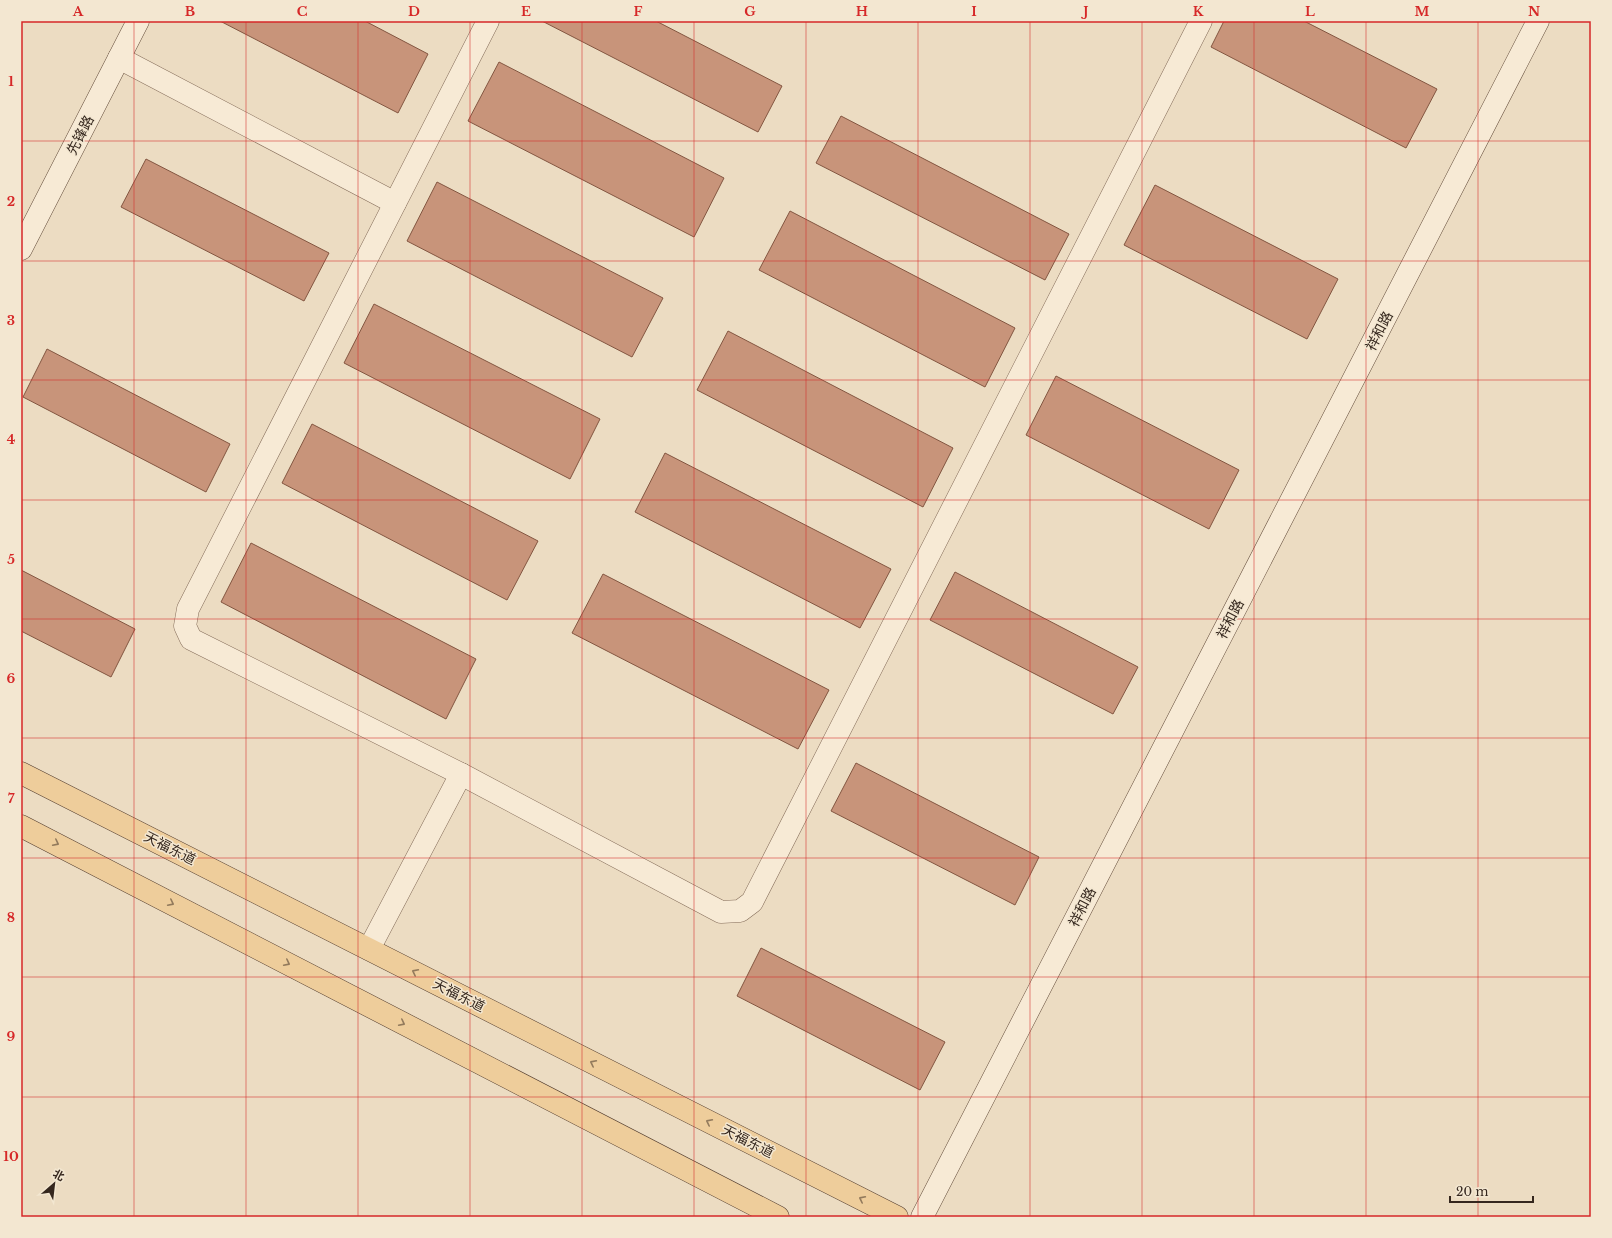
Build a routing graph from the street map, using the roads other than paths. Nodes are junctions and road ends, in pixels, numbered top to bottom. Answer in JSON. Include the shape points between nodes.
{"nodes":[{"id":1,"x":138,"y":21,"type":"edge"},
{"id":2,"x":488,"y":21,"type":"edge"},
{"id":3,"x":1201,"y":21,"type":"edge"},
{"id":4,"x":1538,"y":21,"type":"edge"},
{"id":5,"x":119,"y":58,"type":"junction"},
{"id":6,"x":396,"y":203,"type":"junction"},
{"id":7,"x":21,"y":249,"type":"edge"},
{"id":8,"x":21,"y":773,"type":"edge"},
{"id":9,"x":461,"y":774,"type":"junction"},
{"id":10,"x":21,"y":826,"type":"edge"},
{"id":11,"x":369,"y":949,"type":"junction"},
{"id":12,"x":778,"y":1217,"type":"edge"},
{"id":13,"x":897,"y":1217,"type":"edge"},
{"id":14,"x":922,"y":1217,"type":"edge"}],
"edges":[{"from":1,"to":5,"type":"street","name":"先锋路"},
{"from":2,"to":6,"type":"street"},
{"from":3,"to":9,"type":"street","via":[[752,902],[740,911],[721,912]]},
{"from":4,"to":14,"type":"street","name":"祥和路"},
{"from":5,"to":6,"type":"street"},
{"from":5,"to":7,"type":"street","name":"先锋路"},
{"from":6,"to":9,"type":"street","via":[[188,609],[185,626],[191,639]]},
{"from":8,"to":11,"type":"main road","name":"天福东道"},
{"from":9,"to":11,"type":"street"},
{"from":10,"to":12,"type":"main road","one_way":true},
{"from":13,"to":11,"type":"main road","name":"天福东道","one_way":true}]}
